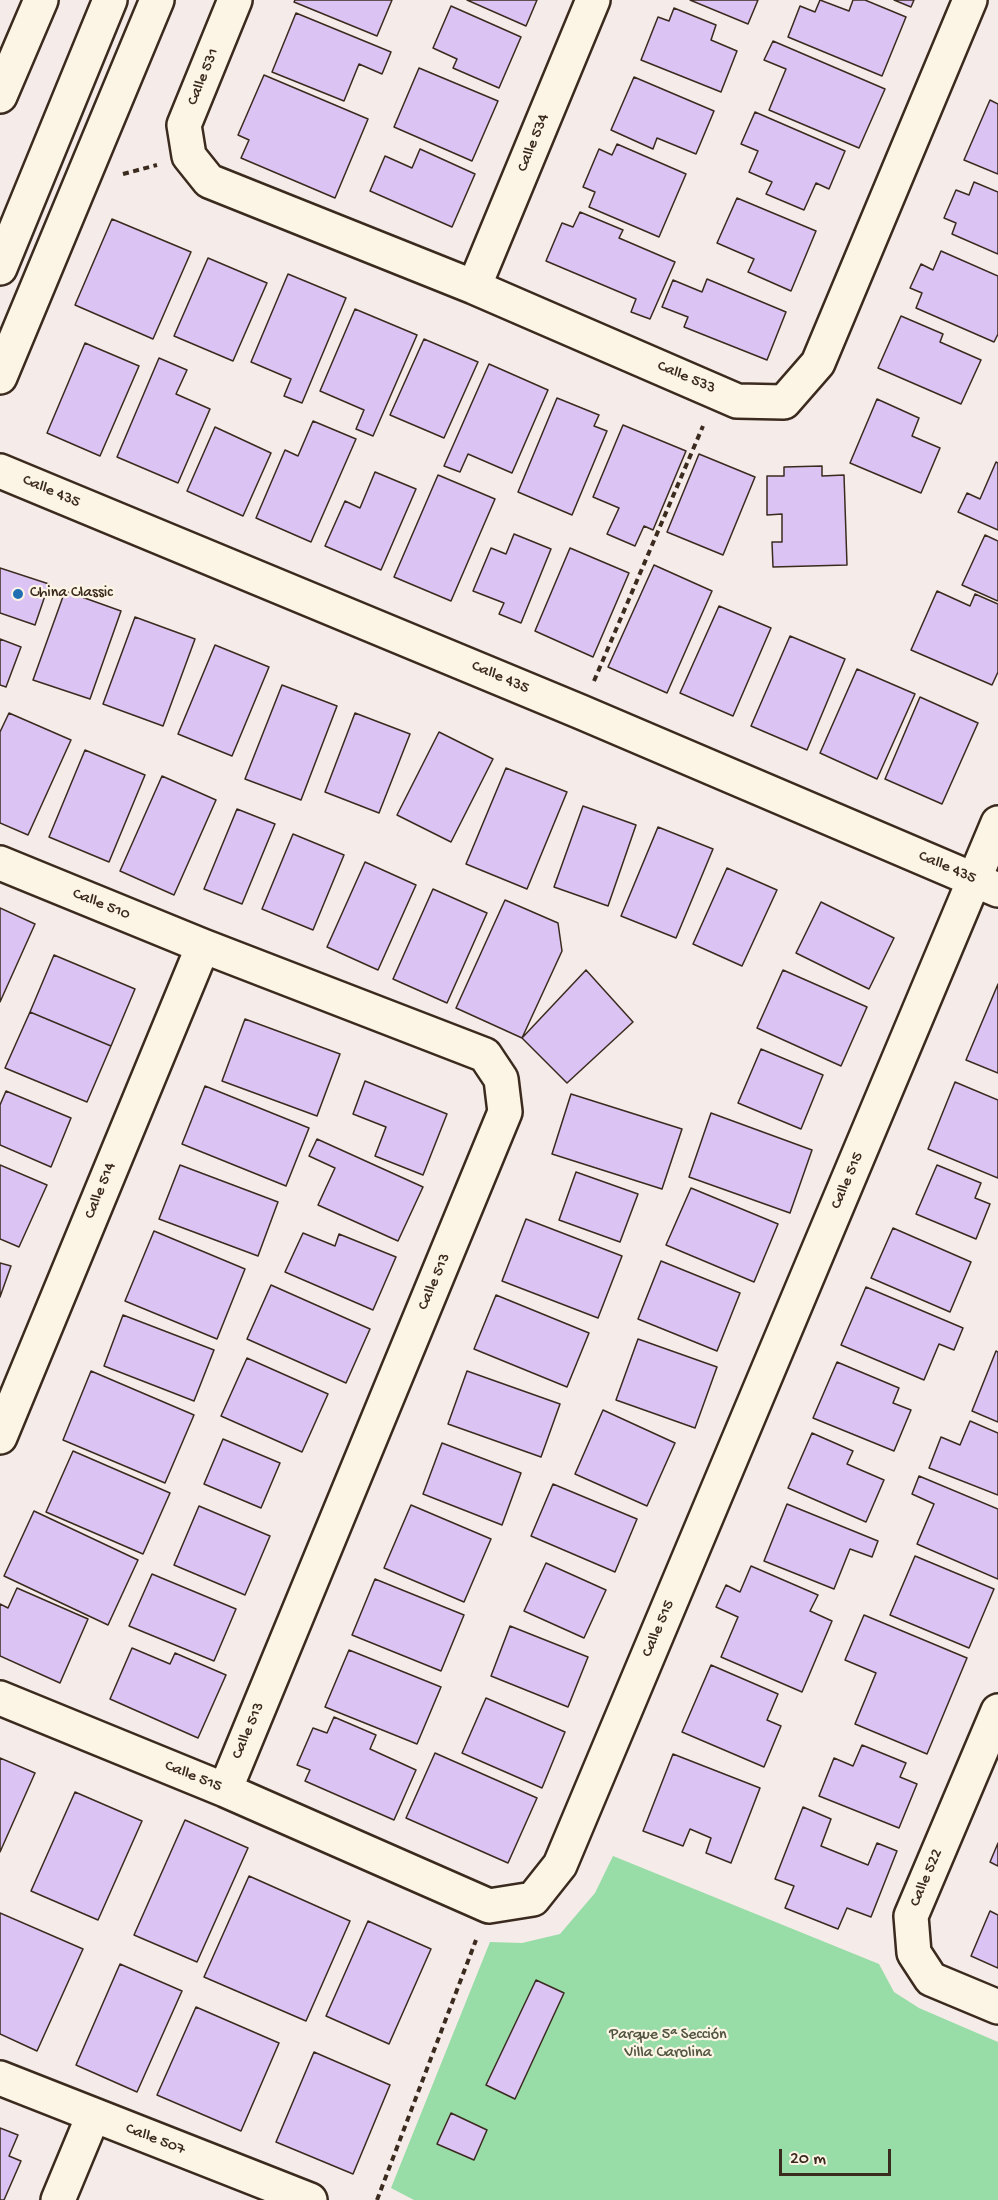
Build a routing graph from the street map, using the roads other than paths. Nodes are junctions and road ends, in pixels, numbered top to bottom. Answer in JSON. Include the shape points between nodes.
{"nodes":[{"id":1,"x":41,"y":0,"type":"edge"},
{"id":2,"x":110,"y":0,"type":"edge"},
{"id":3,"x":157,"y":0,"type":"edge"},
{"id":4,"x":235,"y":0,"type":"edge"},
{"id":5,"x":593,"y":0,"type":"edge"},
{"id":6,"x":970,"y":0,"type":"edge"},
{"id":7,"x":0,"y":96,"type":"edge"},
{"id":8,"x":189,"y":156,"type":"joint"},
{"id":9,"x":0,"y":268,"type":"edge"},
{"id":10,"x":474,"y":287,"type":"junction"},
{"id":11,"x":0,"y":377,"type":"edge"},
{"id":12,"x":0,"y":471,"type":"edge"},
{"id":13,"x":998,"y":823,"type":"edge"},
{"id":14,"x":0,"y":863,"type":"edge"},
{"id":15,"x":986,"y":885,"type":"edge"},
{"id":16,"x":203,"y":946,"type":"junction"},
{"id":17,"x":0,"y":1437,"type":"edge"},
{"id":18,"x":0,"y":1698,"type":"edge"},
{"id":19,"x":998,"y":1711,"type":"edge"},
{"id":20,"x":225,"y":1790,"type":"junction"},
{"id":21,"x":998,"y":2007,"type":"edge"},
{"id":22,"x":0,"y":2079,"type":"edge"},
{"id":23,"x":93,"y":2116,"type":"junction"},
{"id":24,"x":58,"y":2200,"type":"edge"},
{"id":25,"x":310,"y":2200,"type":"edge"}],
"edges":[{"from":1,"to":7,"type":"street"},
{"from":2,"to":9,"type":"street"},
{"from":3,"to":11,"type":"street"},
{"from":4,"to":8,"type":"street","name":"Calle 531","via":[[184,125]]},
{"from":5,"to":10,"type":"street","name":"Calle 534"},
{"from":6,"to":10,"type":"street","name":"Calle 533","via":[[818,363],[784,402],[737,401]]},
{"from":8,"to":10,"type":"street","name":"Calle 533","via":[[209,181]]},
{"from":12,"to":15,"type":"street","name":"Calle 435"},
{"from":13,"to":15,"type":"street","name":"Calle 515"},
{"from":14,"to":16,"type":"street","name":"Calle 510"},
{"from":15,"to":20,"type":"street","name":"Calle 515","via":[[560,1865],[533,1899],[489,1906]]},
{"from":16,"to":17,"type":"street","name":"Calle 514"},
{"from":16,"to":20,"type":"street","name":"Calle 513","via":[[485,1055],[501,1079],[505,1112]]},
{"from":18,"to":20,"type":"street","name":"Calle 515"},
{"from":19,"to":21,"type":"street","name":"Calle 522","via":[[911,1916],[914,1953],[931,1979]]},
{"from":22,"to":23,"type":"street","name":"Calle 507"},
{"from":23,"to":24,"type":"street"},
{"from":23,"to":25,"type":"street","name":"Calle 507"}]}
